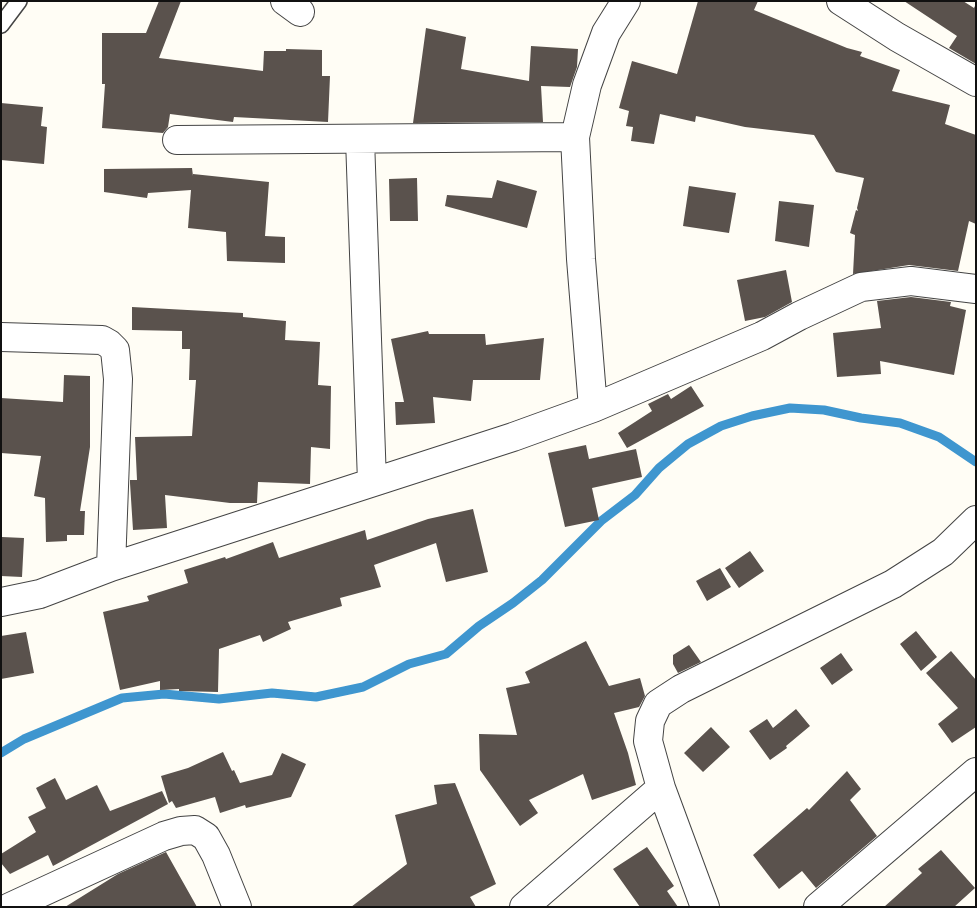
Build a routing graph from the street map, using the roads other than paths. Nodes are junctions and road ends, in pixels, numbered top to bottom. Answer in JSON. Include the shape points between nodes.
{"nodes":[{"id":1,"x":19,"y":1,"type":"edge"},
{"id":2,"x":626,"y":1,"type":"edge"},
{"id":3,"x":841,"y":1,"type":"edge"},
{"id":4,"x":1,"y":25,"type":"edge"},
{"id":5,"x":976,"y":82,"type":"edge"},
{"id":6,"x":575,"y":137,"type":"junction"},
{"id":7,"x":360,"y":139,"type":"junction"},
{"id":8,"x":177,"y":140,"type":"dead end"},
{"id":9,"x":976,"y":289,"type":"edge"},
{"id":10,"x":1,"y":337,"type":"edge"},
{"id":11,"x":593,"y":408,"type":"junction"},
{"id":12,"x":372,"y":482,"type":"junction"},
{"id":13,"x":976,"y":520,"type":"edge"},
{"id":14,"x":111,"y":567,"type":"junction"},
{"id":15,"x":1,"y":602,"type":"edge"},
{"id":16,"x":976,"y":772,"type":"edge"},
{"id":17,"x":661,"y":788,"type":"junction"},
{"id":18,"x":10,"y":907,"type":"edge"},
{"id":19,"x":237,"y":907,"type":"edge"},
{"id":20,"x":524,"y":907,"type":"edge"},
{"id":21,"x":705,"y":907,"type":"edge"},
{"id":22,"x":818,"y":907,"type":"edge"}],
"edges":[{"from":1,"to":4,"type":"lane"},
{"from":2,"to":6,"type":"street","via":[[606,33],[587,85]]},
{"from":3,"to":5,"type":"street"},
{"from":6,"to":7,"type":"street"},
{"from":6,"to":11,"type":"street"},
{"from":7,"to":8,"type":"street"},
{"from":7,"to":12,"type":"street"},
{"from":9,"to":11,"type":"street","via":[[911,281],[861,287],[762,336]]},
{"from":10,"to":14,"type":"street","via":[[102,340],[115,350],[118,379]]},
{"from":11,"to":12,"type":"street"},
{"from":12,"to":14,"type":"street"},
{"from":13,"to":17,"type":"street","via":[[943,552],[893,584],[681,689],[658,704],[650,721],[648,741]]},
{"from":14,"to":15,"type":"street","via":[[40,594]]},
{"from":16,"to":22,"type":"street"},
{"from":17,"to":20,"type":"street"},
{"from":17,"to":21,"type":"street"},
{"from":18,"to":19,"type":"street","via":[[164,836],[195,830],[206,837],[216,855]]}]}
